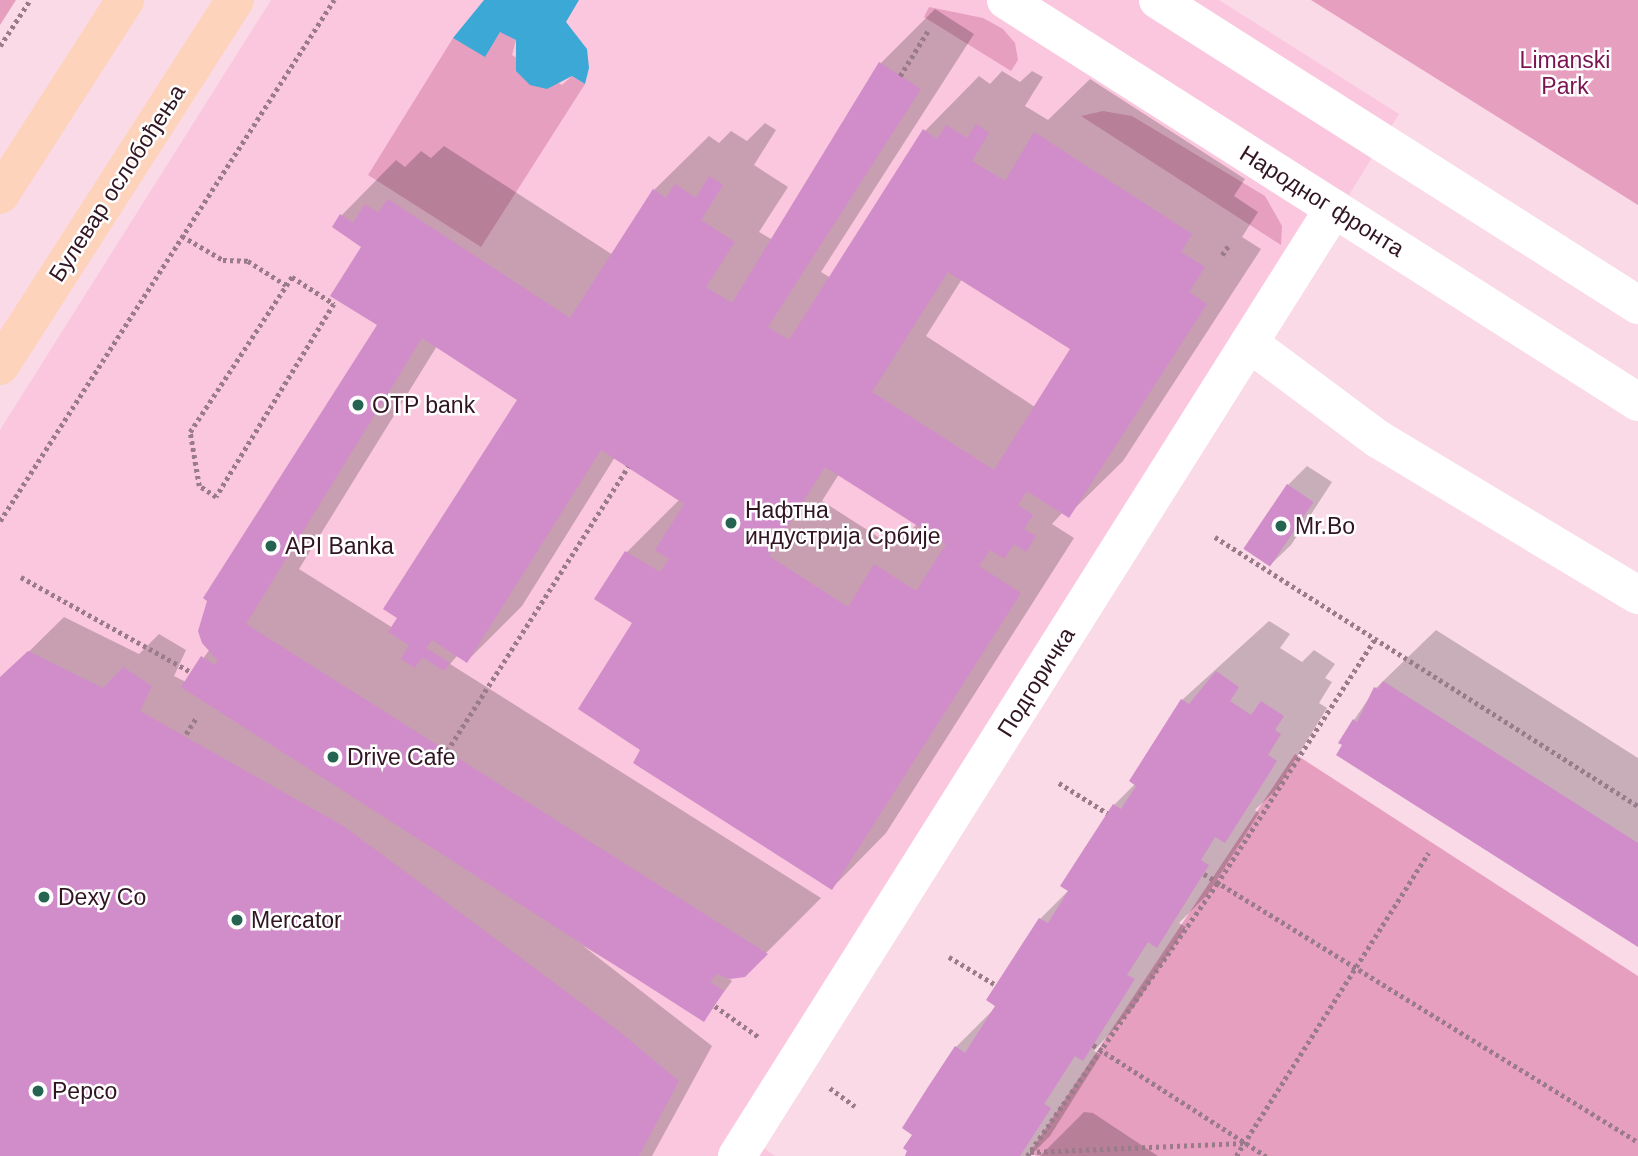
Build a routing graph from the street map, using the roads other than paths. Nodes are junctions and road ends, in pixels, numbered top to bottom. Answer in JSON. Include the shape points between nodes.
{"nodes":[{"id":1,"x":125,"y":0,"type":"edge"},
{"id":2,"x":235,"y":0,"type":"edge"},
{"id":3,"x":1006,"y":0,"type":"edge"},
{"id":4,"x":1158,"y":0,"type":"edge"},
{"id":5,"x":0,"y":195,"type":"edge"},
{"id":6,"x":1334,"y":208,"type":"junction"},
{"id":7,"x":1638,"y":305,"type":"edge"},
{"id":8,"x":1249,"y":343,"type":"junction"},
{"id":9,"x":0,"y":366,"type":"edge"},
{"id":10,"x":1638,"y":402,"type":"edge"},
{"id":11,"x":1638,"y":596,"type":"edge"},
{"id":12,"x":737,"y":1156,"type":"edge"}],
"edges":[{"from":1,"to":5,"type":"main road"},
{"from":2,"to":9,"type":"main road","name":"Булевар ослобођења"},
{"from":3,"to":6,"type":"street","name":"Народног фронта"},
{"from":4,"to":7,"type":"street"},
{"from":6,"to":8,"type":"street","name":"Подгоричка"},
{"from":6,"to":10,"type":"street","name":"Народног фронта"},
{"from":8,"to":11,"type":"street","via":[[1378,439]]},
{"from":8,"to":12,"type":"street","name":"Подгоричка"}]}
